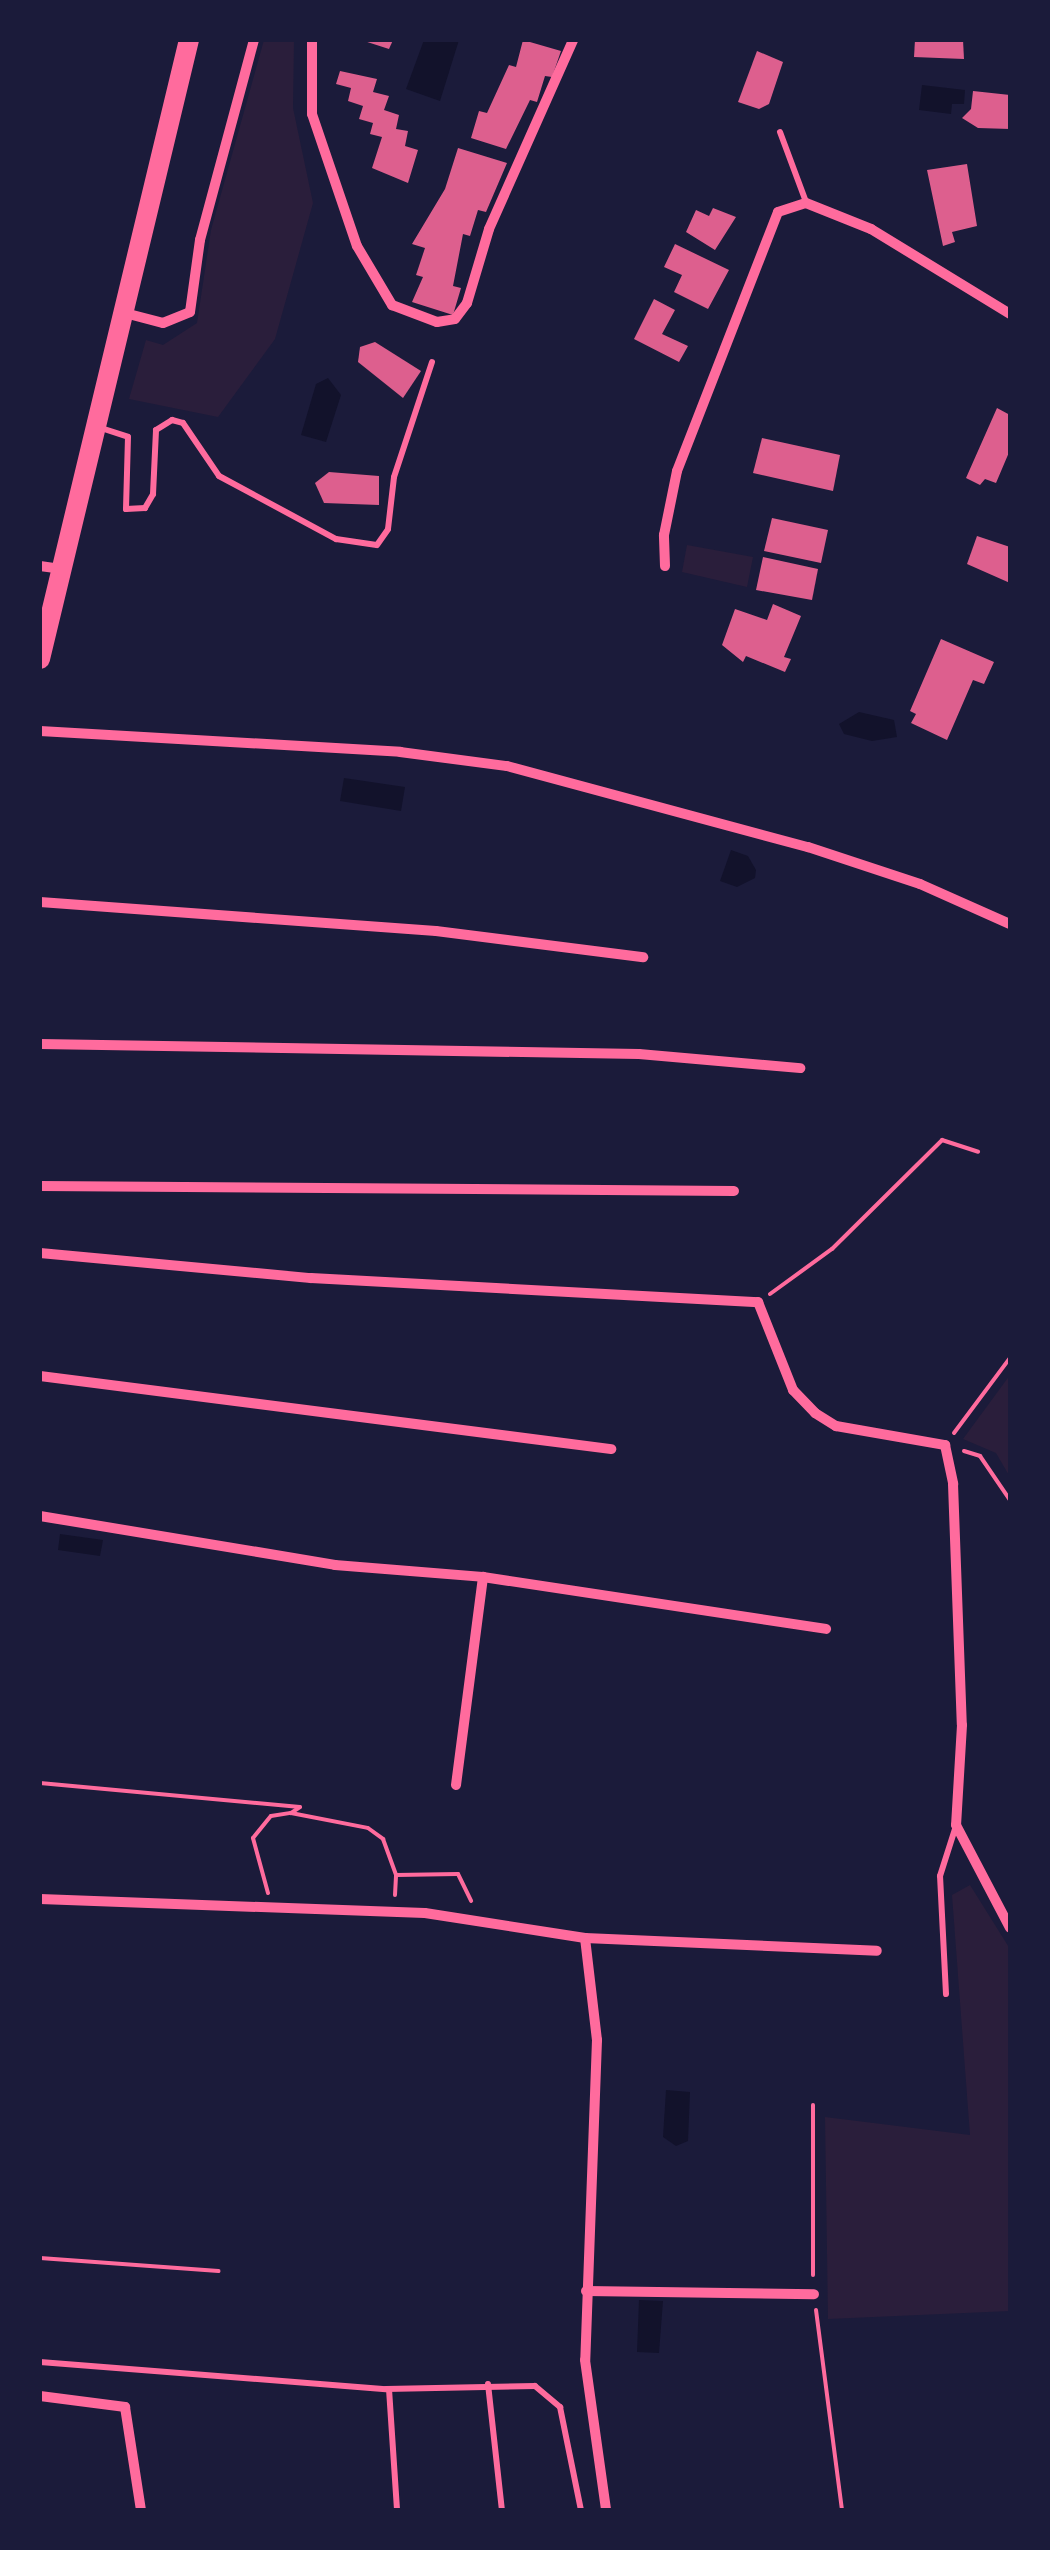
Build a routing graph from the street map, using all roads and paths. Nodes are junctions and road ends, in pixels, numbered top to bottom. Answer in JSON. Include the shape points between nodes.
{"nodes":[{"id":1,"x":189,"y":40,"type":"edge"},
{"id":2,"x":254,"y":40,"type":"edge"},
{"id":3,"x":312,"y":40,"type":"edge"},
{"id":4,"x":573,"y":40,"type":"edge"},
{"id":5,"x":780,"y":132,"type":"dead end"},
{"id":6,"x":806,"y":204,"type":"junction"},
{"id":7,"x":120,"y":312,"type":"junction"},
{"id":8,"x":1010,"y":314,"type":"edge"},
{"id":9,"x":432,"y":362,"type":"dead end"},
{"id":10,"x":94,"y":426,"type":"junction"},
{"id":11,"x":665,"y":566,"type":"dead end"},
{"id":12,"x":50,"y":568,"type":"edge"},
{"id":13,"x":40,"y":659,"type":"edge"},
{"id":14,"x":40,"y":731,"type":"edge"},
{"id":15,"x":40,"y":902,"type":"edge"},
{"id":16,"x":1010,"y":924,"type":"edge"},
{"id":17,"x":642,"y":957,"type":"dead end"},
{"id":18,"x":40,"y":1044,"type":"edge"},
{"id":19,"x":800,"y":1068,"type":"dead end"},
{"id":20,"x":978,"y":1152,"type":"dead end"},
{"id":21,"x":40,"y":1186,"type":"edge"},
{"id":22,"x":734,"y":1191,"type":"dead end"},
{"id":23,"x":40,"y":1253,"type":"edge"},
{"id":24,"x":758,"y":1302,"type":"junction"},
{"id":25,"x":1010,"y":1358,"type":"edge"},
{"id":26,"x":40,"y":1376,"type":"edge"},
{"id":27,"x":945,"y":1445,"type":"junction"},
{"id":28,"x":611,"y":1449,"type":"dead end"},
{"id":29,"x":1010,"y":1500,"type":"edge"},
{"id":30,"x":40,"y":1516,"type":"edge"},
{"id":31,"x":483,"y":1578,"type":"junction"},
{"id":32,"x":826,"y":1629,"type":"dead end"},
{"id":33,"x":40,"y":1783,"type":"edge"},
{"id":34,"x":456,"y":1785,"type":"dead end"},
{"id":35,"x":291,"y":1813,"type":"junction"},
{"id":36,"x":956,"y":1825,"type":"junction"},
{"id":37,"x":40,"y":1898,"type":"edge"},
{"id":38,"x":270,"y":1910,"type":"junction"},
{"id":39,"x":473,"y":1921,"type":"junction"},
{"id":40,"x":1010,"y":1928,"type":"edge"},
{"id":41,"x":585,"y":1938,"type":"junction"},
{"id":42,"x":877,"y":1951,"type":"dead end"},
{"id":43,"x":946,"y":1994,"type":"dead end"},
{"id":44,"x":40,"y":2258,"type":"edge"},
{"id":45,"x":219,"y":2271,"type":"dead end"},
{"id":46,"x":586,"y":2290,"type":"junction"},
{"id":47,"x":814,"y":2294,"type":"dead end"},
{"id":48,"x":40,"y":2362,"type":"edge"},
{"id":49,"x":488,"y":2384,"type":"junction"},
{"id":50,"x":390,"y":2389,"type":"junction"},
{"id":51,"x":40,"y":2396,"type":"edge"},
{"id":52,"x":140,"y":2510,"type":"edge"},
{"id":53,"x":397,"y":2510,"type":"edge"},
{"id":54,"x":502,"y":2510,"type":"edge"},
{"id":55,"x":581,"y":2510,"type":"edge"},
{"id":56,"x":606,"y":2510,"type":"edge"}],
"edges":[{"from":1,"to":7,"type":"main road"},
{"from":2,"to":7,"type":"street","via":[[200,240],[190,312],[162,323]]},
{"from":3,"to":4,"type":"street","via":[[312,114],[356,246],[392,305],[438,322],[456,320],[467,302],[489,229]]},
{"from":5,"to":6,"type":"lane"},
{"from":6,"to":8,"type":"street","via":[[871,229]]},
{"from":6,"to":11,"type":"street","via":[[778,212],[769,228],[677,471]]},
{"from":7,"to":10,"type":"main road"},
{"from":9,"to":10,"type":"lane","via":[[394,477],[388,529],[377,545],[336,539],[219,476],[183,423],[172,420],[156,430],[153,494],[145,508],[126,509],[128,437]]},
{"from":10,"to":12,"type":"main road"},
{"from":12,"to":13,"type":"main road"},
{"from":14,"to":16,"type":"street","via":[[400,752],[507,766],[808,847],[920,884]]},
{"from":15,"to":17,"type":"street","via":[[436,931]]},
{"from":18,"to":19,"type":"street","via":[[639,1054]]},
{"from":20,"to":24,"type":"path","via":[[942,1140],[832,1249]]},
{"from":21,"to":22,"type":"street"},
{"from":23,"to":24,"type":"street","via":[[310,1278]]},
{"from":24,"to":27,"type":"street","via":[[793,1390],[815,1414],[836,1426]]},
{"from":25,"to":27,"type":"path"},
{"from":26,"to":28,"type":"street"},
{"from":27,"to":29,"type":"path","via":[[980,1456]]},
{"from":27,"to":36,"type":"street","via":[[953,1484],[962,1724]]},
{"from":30,"to":31,"type":"street","via":[[335,1566]]},
{"from":31,"to":32,"type":"street"},
{"from":31,"to":34,"type":"street"},
{"from":33,"to":35,"type":"path","via":[[300,1807]]},
{"from":35,"to":38,"type":"path","via":[[271,1816],[253,1838]]},
{"from":35,"to":39,"type":"path","via":[[368,1828],[383,1839],[396,1875],[458,1874]]},
{"from":36,"to":40,"type":"street"},
{"from":36,"to":43,"type":"lane","via":[[940,1876]]},
{"from":37,"to":38,"type":"street"},
{"from":38,"to":39,"type":"street","via":[[425,1912]]},
{"from":39,"to":41,"type":"street"},
{"from":41,"to":42,"type":"street"},
{"from":41,"to":46,"type":"street","via":[[597,2040]]},
{"from":44,"to":45,"type":"path"},
{"from":46,"to":47,"type":"street"},
{"from":46,"to":56,"type":"street","via":[[585,2360]]},
{"from":48,"to":50,"type":"lane"},
{"from":49,"to":50,"type":"lane"},
{"from":49,"to":54,"type":"lane"},
{"from":49,"to":55,"type":"lane","via":[[548,2391],[560,2407]]},
{"from":50,"to":53,"type":"lane"},
{"from":51,"to":52,"type":"street","via":[[125,2407]]}]}
